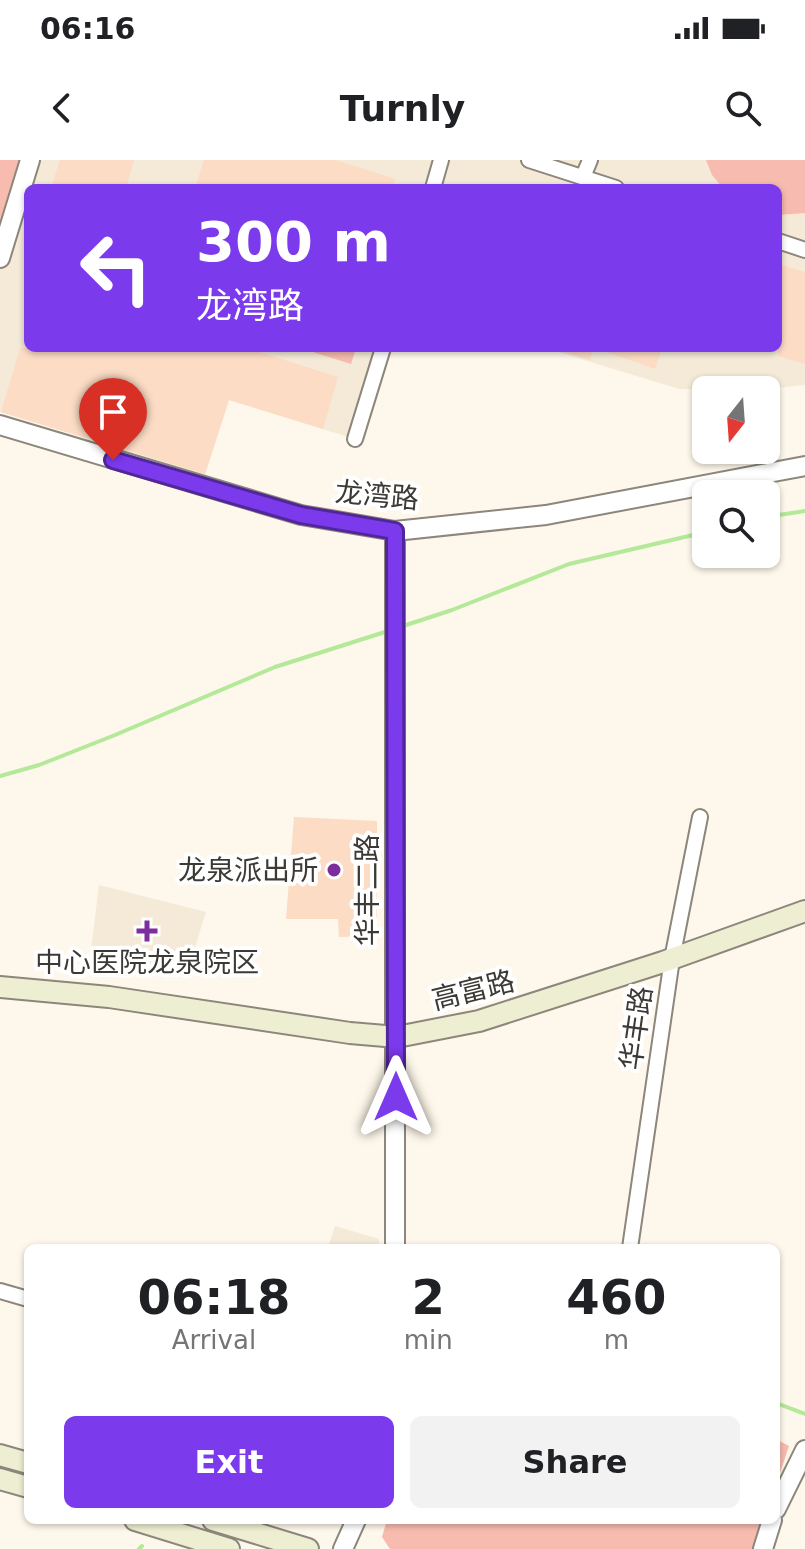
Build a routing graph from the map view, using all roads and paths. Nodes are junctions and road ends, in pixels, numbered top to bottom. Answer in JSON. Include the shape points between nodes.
{"nodes":[{"id":1,"x":30,"y":160,"type":"edge"},
{"id":2,"x":441,"y":160,"type":"edge"},
{"id":3,"x":529,"y":160,"type":"edge"},
{"id":4,"x":590,"y":160,"type":"edge"},
{"id":5,"x":583,"y":177,"type":"junction"},
{"id":6,"x":434,"y":184,"type":"edge"},
{"id":7,"x":604,"y":184,"type":"edge"},
{"id":8,"x":782,"y":242,"type":"edge"},
{"id":9,"x":805,"y":250,"type":"edge"},
{"id":10,"x":0,"y":258,"type":"edge"},
{"id":11,"x":382,"y":352,"type":"edge"},
{"id":12,"x":0,"y":425,"type":"edge"},
{"id":13,"x":355,"y":439,"type":"dead end"},
{"id":14,"x":805,"y":466,"type":"edge"},
{"id":15,"x":395,"y":531,"type":"junction"},
{"id":16,"x":700,"y":817,"type":"dead end"},
{"id":17,"x":805,"y":911,"type":"edge"},
{"id":18,"x":672,"y":959,"type":"junction"},
{"id":19,"x":0,"y":987,"type":"edge"},
{"id":20,"x":397,"y":1037,"type":"junction"},
{"id":21,"x":395,"y":1244,"type":"edge"},
{"id":22,"x":631,"y":1244,"type":"edge"},
{"id":23,"x":0,"y":1291,"type":"edge"},
{"id":24,"x":24,"y":1298,"type":"edge"},
{"id":25,"x":804,"y":1451,"type":"edge"},
{"id":26,"x":0,"y":1455,"type":"edge"},
{"id":27,"x":24,"y":1462,"type":"edge"},
{"id":28,"x":0,"y":1479,"type":"edge"},
{"id":29,"x":24,"y":1486,"type":"edge"},
{"id":30,"x":780,"y":1501,"type":"edge"},
{"id":31,"x":147,"y":1524,"type":"edge"},
{"id":32,"x":226,"y":1524,"type":"edge"},
{"id":33,"x":354,"y":1524,"type":"edge"},
{"id":34,"x":771,"y":1524,"type":"edge"},
{"id":35,"x":217,"y":1547,"type":"edge"},
{"id":36,"x":308,"y":1549,"type":"edge"},
{"id":37,"x":343,"y":1549,"type":"edge"},
{"id":38,"x":763,"y":1549,"type":"edge"}],
"edges":[{"from":1,"to":10,"type":"street"},
{"from":2,"to":6,"type":"street"},
{"from":3,"to":5,"type":"street"},
{"from":4,"to":5,"type":"street"},
{"from":5,"to":7,"type":"street"},
{"from":8,"to":9,"type":"street"},
{"from":11,"to":13,"type":"street"},
{"from":12,"to":15,"type":"street","name":"龙湾路","via":[[301,515]]},
{"from":14,"to":15,"type":"street","name":"龙湾路","via":[[546,515]]},
{"from":15,"to":20,"type":"street","name":"华丰二路"},
{"from":16,"to":18,"type":"street","name":"华丰路"},
{"from":17,"to":18,"type":"main road","name":"高富路"},
{"from":18,"to":20,"type":"main road","name":"高富路","via":[[479,1021]]},
{"from":18,"to":22,"type":"street","name":"华丰路"},
{"from":19,"to":20,"type":"main road","name":"高富路"},
{"from":20,"to":21,"type":"street","name":"华丰二路"},
{"from":23,"to":24,"type":"street"},
{"from":25,"to":30,"type":"street"},
{"from":26,"to":27,"type":"main road"},
{"from":28,"to":29,"type":"main road"},
{"from":31,"to":35,"type":"main road"},
{"from":32,"to":36,"type":"main road"},
{"from":33,"to":37,"type":"street"},
{"from":34,"to":38,"type":"street"}]}
